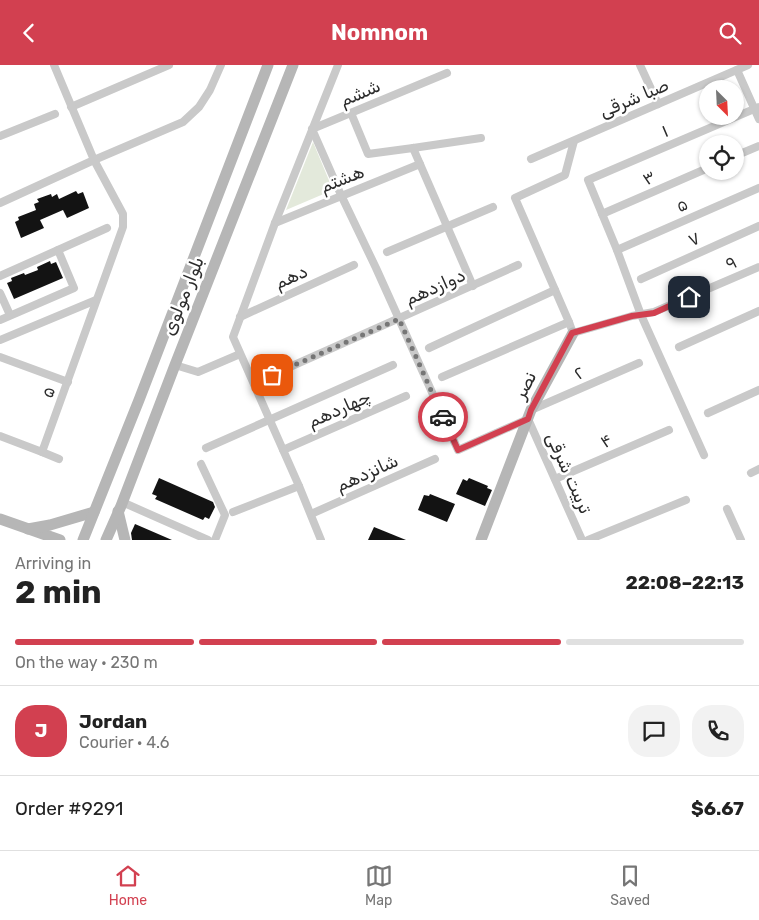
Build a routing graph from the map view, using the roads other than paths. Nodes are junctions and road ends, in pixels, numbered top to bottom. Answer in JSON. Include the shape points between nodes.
{"nodes":[{"id":1,"x":54,"y":65,"type":"edge"},
{"id":2,"x":169,"y":65,"type":"edge"},
{"id":3,"x":220,"y":65,"type":"edge"},
{"id":4,"x":268,"y":65,"type":"edge"},
{"id":5,"x":293,"y":65,"type":"edge"},
{"id":6,"x":338,"y":65,"type":"edge"},
{"id":7,"x":640,"y":65,"type":"edge"},
{"id":8,"x":748,"y":65,"type":"edge"},
{"id":9,"x":737,"y":70,"type":"junction"},
{"id":10,"x":447,"y":73,"type":"dead end"},
{"id":11,"x":658,"y":104,"type":"junction"},
{"id":12,"x":71,"y":107,"type":"junction"},
{"id":13,"x":757,"y":108,"type":"edge"},
{"id":14,"x":55,"y":113,"type":"dead end"},
{"id":15,"x":351,"y":113,"type":"junction"},
{"id":16,"x":759,"y":119,"type":"edge"},
{"id":17,"x":312,"y":129,"type":"junction"},
{"id":18,"x":0,"y":136,"type":"edge"},
{"id":19,"x":481,"y":138,"type":"dead end"},
{"id":20,"x":574,"y":141,"type":"junction"},
{"id":21,"x":759,"y":146,"type":"edge"},
{"id":22,"x":413,"y":148,"type":"junction"},
{"id":23,"x":744,"y":152,"type":"edge"},
{"id":24,"x":531,"y":159,"type":"dead end"},
{"id":25,"x":94,"y":160,"type":"junction"},
{"id":26,"x":420,"y":163,"type":"junction"},
{"id":27,"x":699,"y":172,"type":"edge"},
{"id":28,"x":759,"y":188,"type":"edge"},
{"id":29,"x":341,"y":195,"type":"junction"},
{"id":30,"x":0,"y":203,"type":"edge"},
{"id":31,"x":493,"y":207,"type":"dead end"},
{"id":32,"x":602,"y":214,"type":"junction"},
{"id":33,"x":275,"y":223,"type":"junction"},
{"id":34,"x":759,"y":226,"type":"edge"},
{"id":35,"x":447,"y":227,"type":"junction"},
{"id":36,"x":107,"y":228,"type":"dead end"},
{"id":37,"x":58,"y":250,"type":"junction"},
{"id":38,"x":617,"y":250,"type":"junction"},
{"id":39,"x":387,"y":252,"type":"dead end"},
{"id":40,"x":195,"y":253,"type":"junction"},
{"id":41,"x":216,"y":261,"type":"junction"},
{"id":42,"x":354,"y":265,"type":"dead end"},
{"id":43,"x":518,"y":265,"type":"dead end"},
{"id":44,"x":759,"y":267,"type":"edge"},
{"id":45,"x":0,"y":276,"type":"edge"},
{"id":46,"x":641,"y":279,"type":"dead end"},
{"id":47,"x":473,"y":286,"type":"junction"},
{"id":48,"x":555,"y":290,"type":"junction"},
{"id":49,"x":0,"y":293,"type":"edge"},
{"id":50,"x":96,"y":299,"type":"junction"},
{"id":51,"x":759,"y":311,"type":"edge"},
{"id":52,"x":10,"y":315,"type":"junction"},
{"id":53,"x":641,"y":315,"type":"junction"},
{"id":54,"x":240,"y":317,"type":"junction"},
{"id":55,"x":399,"y":319,"type":"junction"},
{"id":56,"x":0,"y":320,"type":"edge"},
{"id":57,"x":571,"y":327,"type":"junction"},
{"id":58,"x":0,"y":340,"type":"edge"},
{"id":59,"x":679,"y":347,"type":"dead end"},
{"id":60,"x":429,"y":348,"type":"dead end"},
{"id":61,"x":240,"y":354,"type":"junction"},
{"id":62,"x":0,"y":357,"type":"edge"},
{"id":63,"x":639,"y":363,"type":"dead end"},
{"id":64,"x":174,"y":365,"type":"junction"},
{"id":65,"x":393,"y":365,"type":"dead end"},
{"id":66,"x":442,"y":377,"type":"dead end"},
{"id":67,"x":68,"y":382,"type":"junction"},
{"id":68,"x":254,"y":383,"type":"junction"},
{"id":69,"x":759,"y":390,"type":"edge"},
{"id":70,"x":406,"y":396,"type":"dead end"},
{"id":71,"x":708,"y":413,"type":"dead end"},
{"id":72,"x":529,"y":414,"type":"junction"},
{"id":73,"x":270,"y":419,"type":"junction"},
{"id":74,"x":669,"y":429,"type":"dead end"},
{"id":75,"x":0,"y":436,"type":"edge"},
{"id":76,"x":206,"y":448,"type":"dead end"},
{"id":77,"x":283,"y":450,"type":"junction"},
{"id":78,"x":42,"y":452,"type":"junction"},
{"id":79,"x":704,"y":455,"type":"dead end"},
{"id":80,"x":59,"y":459,"type":"dead end"},
{"id":81,"x":436,"y":459,"type":"dead end"},
{"id":82,"x":201,"y":464,"type":"dead end"},
{"id":83,"x":759,"y":469,"type":"edge"},
{"id":84,"x":751,"y":473,"type":"dead end"},
{"id":85,"x":555,"y":479,"type":"junction"},
{"id":86,"x":299,"y":486,"type":"junction"},
{"id":87,"x":686,"y":500,"type":"dead end"},
{"id":88,"x":120,"y":507,"type":"junction"},
{"id":89,"x":727,"y":509,"type":"dead end"},
{"id":90,"x":94,"y":512,"type":"junction"},
{"id":91,"x":233,"y":512,"type":"dead end"},
{"id":92,"x":311,"y":514,"type":"junction"},
{"id":93,"x":0,"y":519,"type":"edge"},
{"id":94,"x":28,"y":529,"type":"junction"},
{"id":95,"x":60,"y":540,"type":"edge"},
{"id":96,"x":83,"y":540,"type":"edge"},
{"id":97,"x":106,"y":540,"type":"edge"},
{"id":98,"x":125,"y":540,"type":"edge"},
{"id":99,"x":208,"y":540,"type":"edge"},
{"id":100,"x":215,"y":540,"type":"edge"},
{"id":101,"x":321,"y":540,"type":"edge"},
{"id":102,"x":481,"y":540,"type":"edge"},
{"id":103,"x":582,"y":540,"type":"edge"},
{"id":104,"x":588,"y":540,"type":"edge"},
{"id":105,"x":741,"y":540,"type":"edge"}],
"edges":[{"from":1,"to":12,"type":"street","name":"۵"},
{"from":2,"to":12,"type":"street"},
{"from":3,"to":25,"type":"street","via":[[200,107],[183,122]]},
{"from":4,"to":40,"type":"street","name":"بلوار مولوی"},
{"from":5,"to":41,"type":"street","name":"بلوار مولوی"},
{"from":6,"to":17,"type":"street"},
{"from":7,"to":11,"type":"street"},
{"from":8,"to":9,"type":"street","name":"صبا شرقی"},
{"from":9,"to":11,"type":"street","name":"صبا شرقی"},
{"from":9,"to":13,"type":"street"},
{"from":10,"to":15,"type":"street","name":"ششم"},
{"from":11,"to":20,"type":"street","name":"صبا شرقی"},
{"from":12,"to":25,"type":"street","name":"۵"},
{"from":13,"to":16,"type":"street"},
{"from":13,"to":32,"type":"street","name":"۱","via":[[588,180]]},
{"from":14,"to":18,"type":"street"},
{"from":15,"to":17,"type":"street","name":"ششم"},
{"from":15,"to":22,"type":"street","via":[[368,154]]},
{"from":17,"to":29,"type":"street"},
{"from":17,"to":33,"type":"street"},
{"from":19,"to":22,"type":"street"},
{"from":20,"to":24,"type":"street","name":"صبا شرقی"},
{"from":20,"to":48,"type":"street","via":[[565,175],[515,198]]},
{"from":21,"to":23,"type":"street"},
{"from":22,"to":26,"type":"street"},
{"from":25,"to":30,"type":"street"},
{"from":25,"to":50,"type":"street","name":"۵","via":[[124,220]]},
{"from":26,"to":29,"type":"street","name":"هشتم"},
{"from":26,"to":35,"type":"street"},
{"from":27,"to":32,"type":"street","name":"۳"},
{"from":28,"to":38,"type":"street","name":"۵"},
{"from":29,"to":33,"type":"street","name":"هشتم"},
{"from":29,"to":55,"type":"street"},
{"from":31,"to":35,"type":"street"},
{"from":32,"to":38,"type":"street"},
{"from":33,"to":54,"type":"street"},
{"from":34,"to":46,"type":"street","name":"۷"},
{"from":35,"to":39,"type":"street"},
{"from":35,"to":47,"type":"street"},
{"from":36,"to":37,"type":"street"},
{"from":37,"to":45,"type":"street"},
{"from":37,"to":52,"type":"street","via":[[74,288]]},
{"from":38,"to":53,"type":"street"},
{"from":40,"to":41,"type":"street"},
{"from":40,"to":90,"type":"street","name":"بلوار مولوی"},
{"from":41,"to":64,"type":"street","name":"بلوار مولوی"},
{"from":42,"to":54,"type":"street","name":"دهم"},
{"from":43,"to":47,"type":"street","name":"دوازدهم"},
{"from":44,"to":53,"type":"street","name":"۹","via":[[654,313]]},
{"from":47,"to":55,"type":"street","name":"دوازدهم"},
{"from":48,"to":57,"type":"street"},
{"from":48,"to":60,"type":"street"},
{"from":49,"to":52,"type":"street"},
{"from":50,"to":58,"type":"street"},
{"from":50,"to":67,"type":"street","name":"۵"},
{"from":51,"to":59,"type":"street"},
{"from":52,"to":56,"type":"street"},
{"from":53,"to":57,"type":"street","name":"۹"},
{"from":53,"to":79,"type":"street"},
{"from":54,"to":61,"type":"street","via":[[233,337]]},
{"from":55,"to":68,"type":"street","name":"دوازدهم"},
{"from":55,"to":72,"type":"street","name":"۲","via":[[458,450]]},
{"from":57,"to":66,"type":"street","name":"۹"},
{"from":57,"to":72,"type":"street","name":"نصر"},
{"from":61,"to":64,"type":"street","via":[[198,372]]},
{"from":61,"to":68,"type":"street"},
{"from":62,"to":67,"type":"street"},
{"from":63,"to":72,"type":"street","name":"۲"},
{"from":64,"to":88,"type":"street","name":"بلوار مولوی"},
{"from":65,"to":73,"type":"street"},
{"from":67,"to":78,"type":"street","name":"۵"},
{"from":68,"to":73,"type":"street"},
{"from":69,"to":71,"type":"street"},
{"from":70,"to":77,"type":"street","name":"چهاردهم"},
{"from":72,"to":85,"type":"street","name":"تربیت شرقی"},
{"from":72,"to":102,"type":"street","name":"نصر"},
{"from":73,"to":76,"type":"street"},
{"from":73,"to":77,"type":"street"},
{"from":74,"to":85,"type":"street","name":"۴"},
{"from":75,"to":78,"type":"street"},
{"from":77,"to":86,"type":"street"},
{"from":78,"to":80,"type":"street"},
{"from":81,"to":92,"type":"street","name":"شانزدهم"},
{"from":82,"to":100,"type":"street","via":[[225,515]]},
{"from":83,"to":84,"type":"street"},
{"from":85,"to":103,"type":"street","name":"تربیت شرقی"},
{"from":86,"to":91,"type":"street"},
{"from":86,"to":92,"type":"street"},
{"from":87,"to":104,"type":"street"},
{"from":88,"to":97,"type":"street","name":"بلوار مولوی"},
{"from":88,"to":98,"type":"street"},
{"from":88,"to":99,"type":"street"},
{"from":89,"to":105,"type":"street"},
{"from":90,"to":94,"type":"street"},
{"from":90,"to":96,"type":"street","name":"بلوار مولوی"},
{"from":92,"to":101,"type":"street"},
{"from":93,"to":94,"type":"street"},
{"from":94,"to":95,"type":"street"}]}
